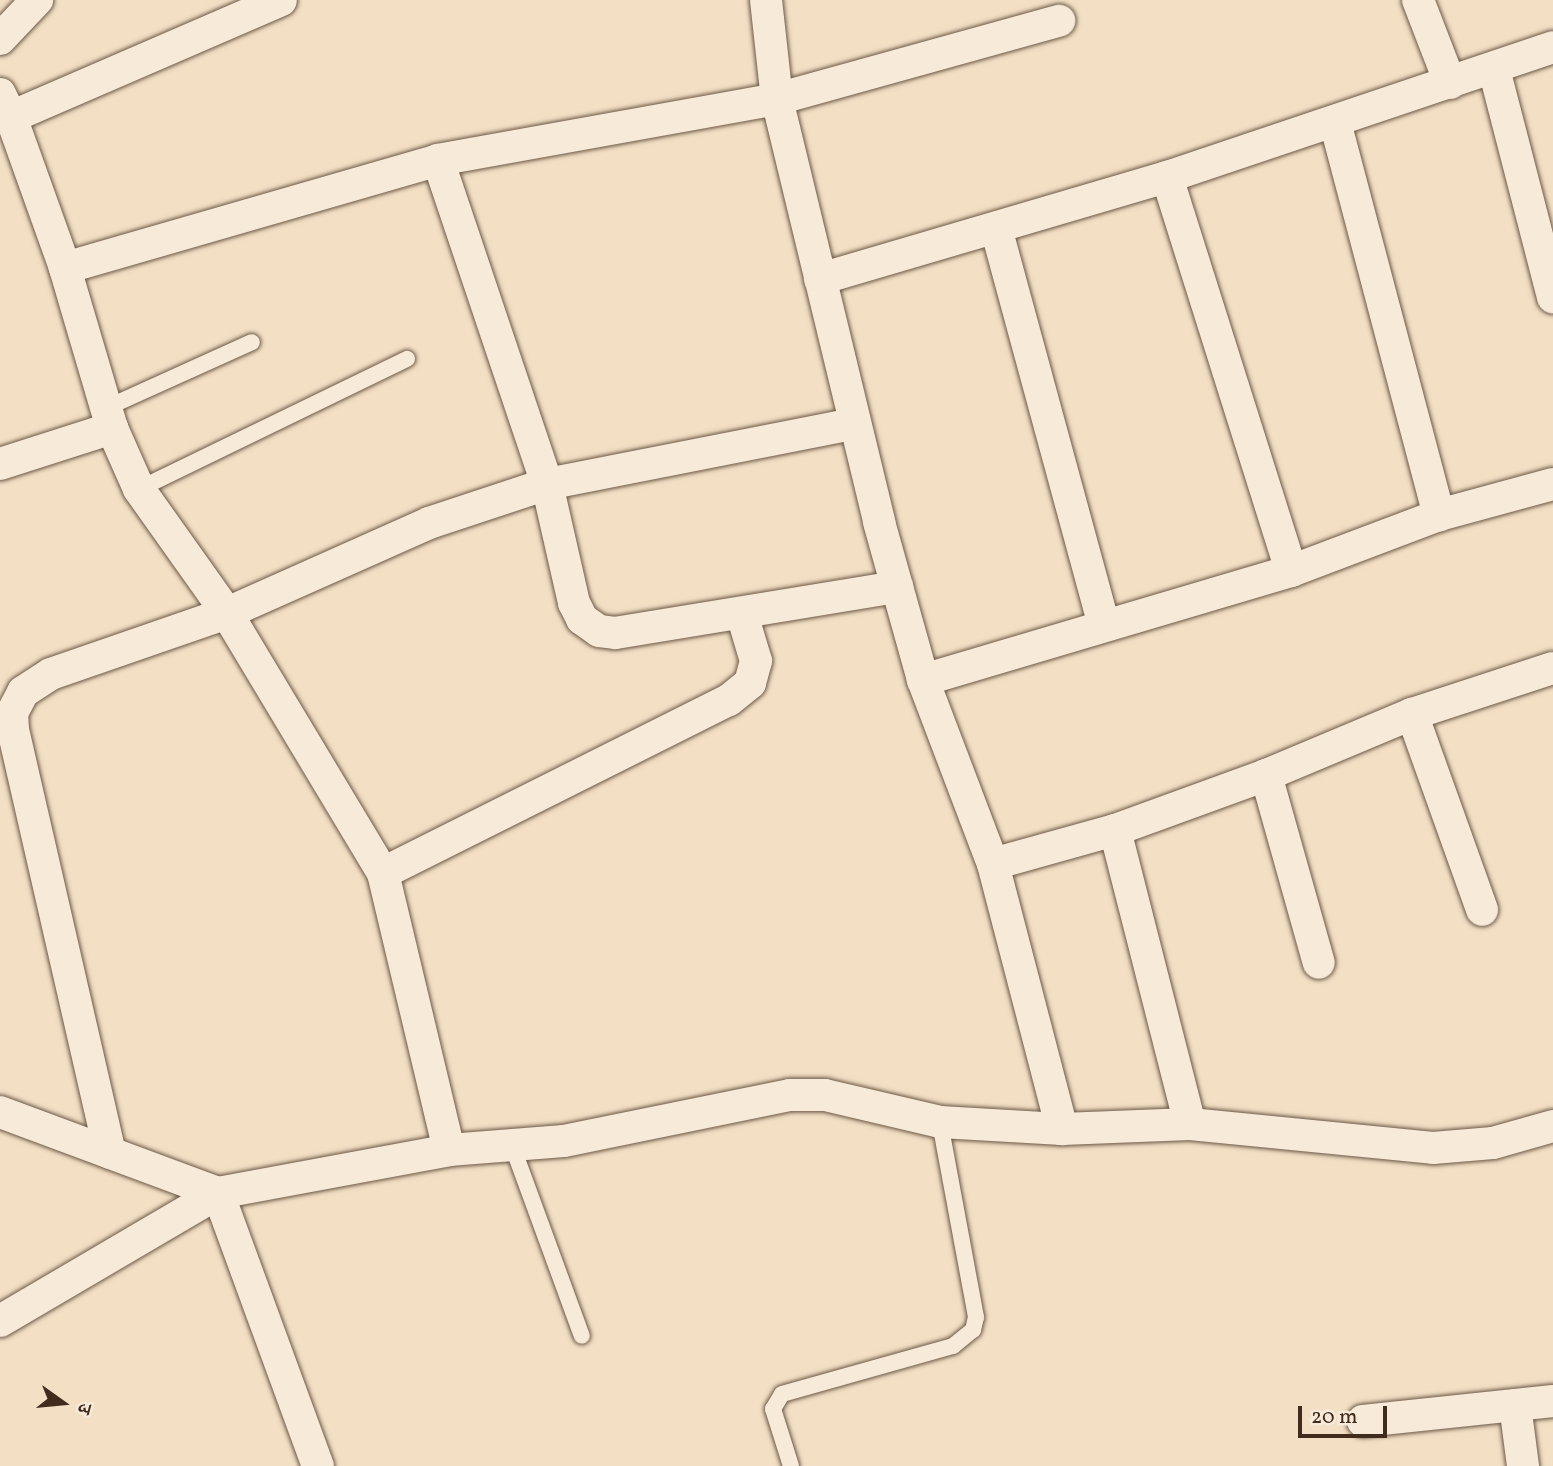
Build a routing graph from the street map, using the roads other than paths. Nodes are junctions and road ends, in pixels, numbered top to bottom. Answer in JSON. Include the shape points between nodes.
{"nodes":[{"id":1,"x":37,"y":0,"type":"edge"},
{"id":2,"x":281,"y":0,"type":"edge"},
{"id":3,"x":766,"y":0,"type":"edge"},
{"id":4,"x":1418,"y":0,"type":"edge"},
{"id":5,"x":1059,"y":21,"type":"dead end"},
{"id":6,"x":0,"y":39,"type":"edge"},
{"id":7,"x":1553,"y":47,"type":"edge"},
{"id":8,"x":1494,"y":69,"type":"junction"},
{"id":9,"x":1450,"y":83,"type":"junction"},
{"id":10,"x":776,"y":99,"type":"junction"},
{"id":11,"x":6,"y":105,"type":"edge"},
{"id":12,"x":1335,"y":122,"type":"junction"},
{"id":13,"x":438,"y":160,"type":"junction"},
{"id":14,"x":1167,"y":177,"type":"junction"},
{"id":15,"x":996,"y":228,"type":"junction"},
{"id":16,"x":65,"y":268,"type":"junction"},
{"id":17,"x":820,"y":279,"type":"junction"},
{"id":18,"x":1553,"y":297,"type":"edge"},
{"id":19,"x":252,"y":342,"type":"dead end"},
{"id":20,"x":407,"y":359,"type":"dead end"},
{"id":21,"x":109,"y":418,"type":"junction"},
{"id":22,"x":854,"y":424,"type":"junction"},
{"id":23,"x":0,"y":464,"type":"edge"},
{"id":24,"x":547,"y":484,"type":"junction"},
{"id":25,"x":1553,"y":484,"type":"edge"},
{"id":26,"x":139,"y":489,"type":"junction"},
{"id":27,"x":1439,"y":515,"type":"junction"},
{"id":28,"x":1291,"y":571,"type":"junction"},
{"id":29,"x":897,"y":587,"type":"junction"},
{"id":30,"x":227,"y":613,"type":"junction"},
{"id":31,"x":742,"y":614,"type":"junction"},
{"id":32,"x":1104,"y":625,"type":"junction"},
{"id":33,"x":1553,"y":668,"type":"edge"},
{"id":34,"x":923,"y":680,"type":"junction"},
{"id":35,"x":1412,"y":714,"type":"junction"},
{"id":36,"x":1266,"y":775,"type":"junction"},
{"id":37,"x":1115,"y":830,"type":"junction"},
{"id":38,"x":993,"y":864,"type":"junction"},
{"id":39,"x":383,"y":873,"type":"junction"},
{"id":40,"x":1482,"y":910,"type":"dead end"},
{"id":41,"x":1319,"y":963,"type":"dead end"},
{"id":42,"x":0,"y":1112,"type":"edge"},
{"id":43,"x":940,"y":1122,"type":"junction"},
{"id":44,"x":1190,"y":1124,"type":"junction"},
{"id":45,"x":1553,"y":1126,"type":"edge"},
{"id":46,"x":1062,"y":1129,"type":"junction"},
{"id":47,"x":512,"y":1145,"type":"junction"},
{"id":48,"x":449,"y":1150,"type":"junction"},
{"id":49,"x":110,"y":1153,"type":"junction"},
{"id":50,"x":218,"y":1193,"type":"junction"},
{"id":51,"x":0,"y":1321,"type":"edge"},
{"id":52,"x":582,"y":1336,"type":"dead end"},
{"id":53,"x":1553,"y":1401,"type":"edge"},
{"id":54,"x":1515,"y":1405,"type":"junction"},
{"id":55,"x":1363,"y":1421,"type":"dead end"},
{"id":56,"x":318,"y":1466,"type":"edge"},
{"id":57,"x":790,"y":1466,"type":"edge"},
{"id":58,"x":1523,"y":1466,"type":"edge"}],
"edges":[{"from":1,"to":6,"type":"street"},
{"from":2,"to":11,"type":"street"},
{"from":3,"to":10,"type":"street"},
{"from":4,"to":9,"type":"street"},
{"from":5,"to":10,"type":"street"},
{"from":7,"to":8,"type":"street"},
{"from":8,"to":9,"type":"street"},
{"from":8,"to":18,"type":"street"},
{"from":9,"to":12,"type":"street"},
{"from":10,"to":13,"type":"street"},
{"from":10,"to":17,"type":"street"},
{"from":11,"to":16,"type":"street"},
{"from":12,"to":14,"type":"street"},
{"from":12,"to":27,"type":"street"},
{"from":13,"to":16,"type":"street"},
{"from":13,"to":24,"type":"street"},
{"from":14,"to":15,"type":"street"},
{"from":14,"to":28,"type":"street"},
{"from":15,"to":17,"type":"street"},
{"from":15,"to":32,"type":"street"},
{"from":16,"to":21,"type":"street"},
{"from":17,"to":22,"type":"street"},
{"from":19,"to":21,"type":"lane"},
{"from":20,"to":26,"type":"lane"},
{"from":21,"to":23,"type":"street"},
{"from":21,"to":26,"type":"street"},
{"from":22,"to":24,"type":"street"},
{"from":22,"to":29,"type":"street"},
{"from":24,"to":30,"type":"street","via":[[429,523]]},
{"from":24,"to":31,"type":"street","via":[[574,603],[582,620],[599,631],[615,633]]},
{"from":25,"to":27,"type":"street"},
{"from":26,"to":30,"type":"street"},
{"from":27,"to":28,"type":"street"},
{"from":28,"to":32,"type":"street"},
{"from":29,"to":31,"type":"street"},
{"from":29,"to":34,"type":"street"},
{"from":30,"to":39,"type":"street"},
{"from":30,"to":49,"type":"street","via":[[51,674],[23,692],[12,713]]},
{"from":31,"to":39,"type":"street","via":[[757,662],[750,683],[729,700]]},
{"from":32,"to":34,"type":"street"},
{"from":33,"to":35,"type":"street"},
{"from":34,"to":38,"type":"street"},
{"from":35,"to":36,"type":"street"},
{"from":35,"to":40,"type":"street"},
{"from":36,"to":37,"type":"street"},
{"from":36,"to":41,"type":"street"},
{"from":37,"to":38,"type":"street"},
{"from":37,"to":44,"type":"street"},
{"from":38,"to":46,"type":"street"},
{"from":39,"to":48,"type":"street"},
{"from":42,"to":49,"type":"street"},
{"from":43,"to":46,"type":"street"},
{"from":43,"to":47,"type":"street","via":[[825,1095],[790,1095],[564,1141]]},
{"from":43,"to":57,"type":"lane","via":[[976,1317],[972,1330],[953,1346],[782,1394],[773,1409]]},
{"from":44,"to":45,"type":"street","via":[[1433,1148],[1493,1143]]},
{"from":44,"to":46,"type":"street"},
{"from":47,"to":48,"type":"street"},
{"from":47,"to":52,"type":"lane"},
{"from":48,"to":50,"type":"street"},
{"from":49,"to":50,"type":"street"},
{"from":50,"to":51,"type":"street"},
{"from":50,"to":56,"type":"street"},
{"from":53,"to":54,"type":"street"},
{"from":54,"to":55,"type":"street"},
{"from":54,"to":58,"type":"street"}]}
